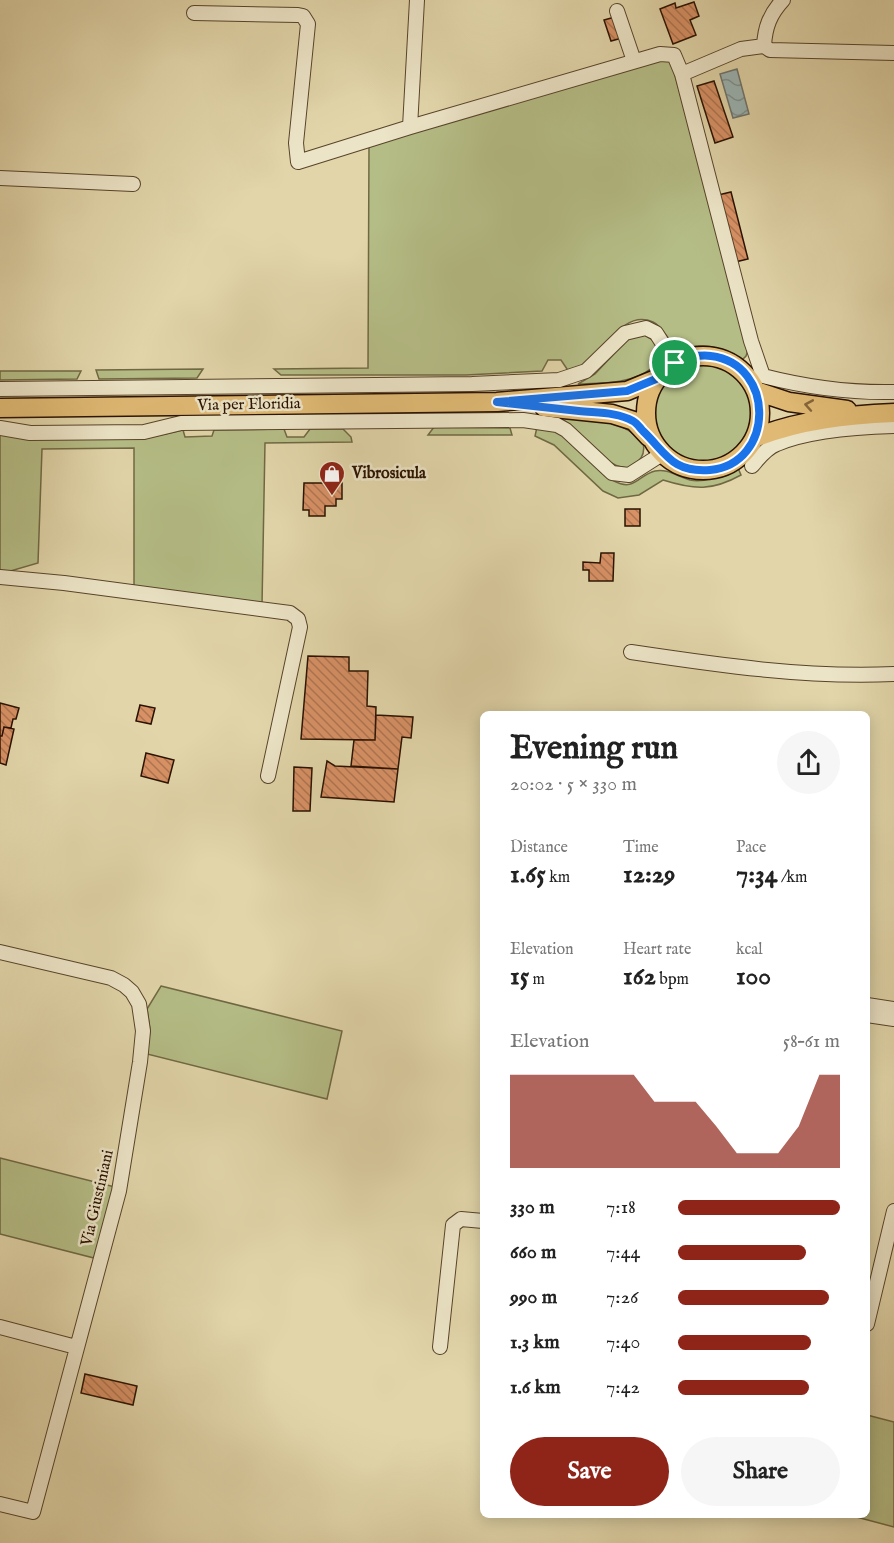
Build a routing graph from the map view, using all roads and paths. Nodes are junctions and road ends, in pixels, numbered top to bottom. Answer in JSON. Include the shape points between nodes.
{"nodes":[{"id":1,"x":417,"y":0,"type":"edge"},
{"id":2,"x":783,"y":0,"type":"edge"},
{"id":3,"x":617,"y":11,"type":"dead end"},
{"id":4,"x":194,"y":13,"type":"dead end"},
{"id":5,"x":764,"y":46,"type":"junction"},
{"id":6,"x":894,"y":53,"type":"edge"},
{"id":7,"x":634,"y":62,"type":"junction"},
{"id":8,"x":682,"y":74,"type":"junction"},
{"id":9,"x":410,"y":127,"type":"junction"},
{"id":10,"x":0,"y":178,"type":"edge"},
{"id":11,"x":133,"y":184,"type":"dead end"},
{"id":12,"x":675,"y":363,"type":"junction"},
{"id":13,"x":656,"y":379,"type":"junction"},
{"id":14,"x":0,"y":389,"type":"edge"},
{"id":15,"x":756,"y":391,"type":"junction"},
{"id":16,"x":894,"y":392,"type":"edge"},
{"id":17,"x":497,"y":402,"type":"junction"},
{"id":18,"x":0,"y":408,"type":"edge"},
{"id":19,"x":892,"y":418,"type":"edge"},
{"id":20,"x":0,"y":428,"type":"edge"},
{"id":21,"x":651,"y":438,"type":"junction"},
{"id":22,"x":755,"y":438,"type":"junction"},
{"id":23,"x":662,"y":454,"type":"junction"},
{"id":24,"x":752,"y":466,"type":"dead end"},
{"id":25,"x":0,"y":577,"type":"edge"},
{"id":26,"x":631,"y":652,"type":"dead end"},
{"id":27,"x":894,"y":674,"type":"edge"},
{"id":28,"x":268,"y":776,"type":"dead end"},
{"id":29,"x":0,"y":952,"type":"edge"},
{"id":30,"x":870,"y":1005,"type":"edge"},
{"id":31,"x":894,"y":1009,"type":"edge"},
{"id":32,"x":870,"y":1015,"type":"edge"},
{"id":33,"x":894,"y":1019,"type":"edge"},
{"id":34,"x":894,"y":1211,"type":"edge"},
{"id":35,"x":480,"y":1221,"type":"edge"},
{"id":36,"x":874,"y":1268,"type":"edge"},
{"id":37,"x":870,"y":1300,"type":"edge"},
{"id":38,"x":0,"y":1327,"type":"edge"},
{"id":39,"x":76,"y":1347,"type":"junction"},
{"id":40,"x":440,"y":1347,"type":"dead end"},
{"id":41,"x":0,"y":1504,"type":"edge"}],
"edges":[{"from":1,"to":9,"type":"street"},
{"from":2,"to":5,"type":"street","via":[[769,19]]},
{"from":3,"to":7,"type":"street"},
{"from":4,"to":9,"type":"street","via":[[298,15],[306,20],[296,143],[298,162]]},
{"from":5,"to":6,"type":"street","via":[[770,50]]},
{"from":5,"to":8,"type":"street","via":[[741,50]]},
{"from":7,"to":8,"type":"street","via":[[660,54],[674,55]]},
{"from":7,"to":9,"type":"street"},
{"from":8,"to":16,"type":"street","via":[[763,376],[803,386]]},
{"from":10,"to":11,"type":"street"},
{"from":12,"to":13,"type":"main road"},
{"from":12,"to":14,"type":"street","via":[[656,333],[646,328],[625,333],[586,372],[559,380]]},
{"from":12,"to":15,"type":"main road","via":[[693,356],[731,362],[746,374]]},
{"from":13,"to":17,"type":"main road","via":[[627,391]]},
{"from":13,"to":21,"type":"main road","via":[[645,408]]},
{"from":19,"to":15,"type":"main road","one_way":true,"via":[[789,402]]},
{"from":15,"to":22,"type":"main road","via":[[761,414]]},
{"from":17,"to":18,"type":"main road","name":"Via per Floridia"},
{"from":17,"to":21,"type":"main road","via":[[612,414],[634,422]]},
{"from":19,"to":22,"type":"main road","via":[[798,424]]},
{"from":19,"to":24,"type":"street","via":[[789,440],[761,454]]},
{"from":20,"to":23,"type":"street","via":[[30,433],[144,432],[181,423],[523,420],[566,429],[612,473],[629,475]]},
{"from":21,"to":23,"type":"main road"},
{"from":22,"to":23,"type":"main road","via":[[745,453],[713,470],[677,465]]},
{"from":25,"to":28,"type":"street","via":[[290,613],[298,619],[300,627]]},
{"from":26,"to":27,"type":"street","via":[[789,673]]},
{"from":29,"to":39,"type":"street","name":"Via Giustiniani","via":[[111,978],[132,992],[139,1004],[143,1031],[140,1062],[119,1191]]},
{"from":30,"to":31,"type":"street"},
{"from":32,"to":33,"type":"street"},
{"from":34,"to":36,"type":"street"},
{"from":35,"to":40,"type":"street","via":[[461,1219],[453,1225]]},
{"from":36,"to":37,"type":"street"},
{"from":38,"to":39,"type":"street"},
{"from":39,"to":41,"type":"street","name":"Via Giustiniani","via":[[33,1512]]}]}
